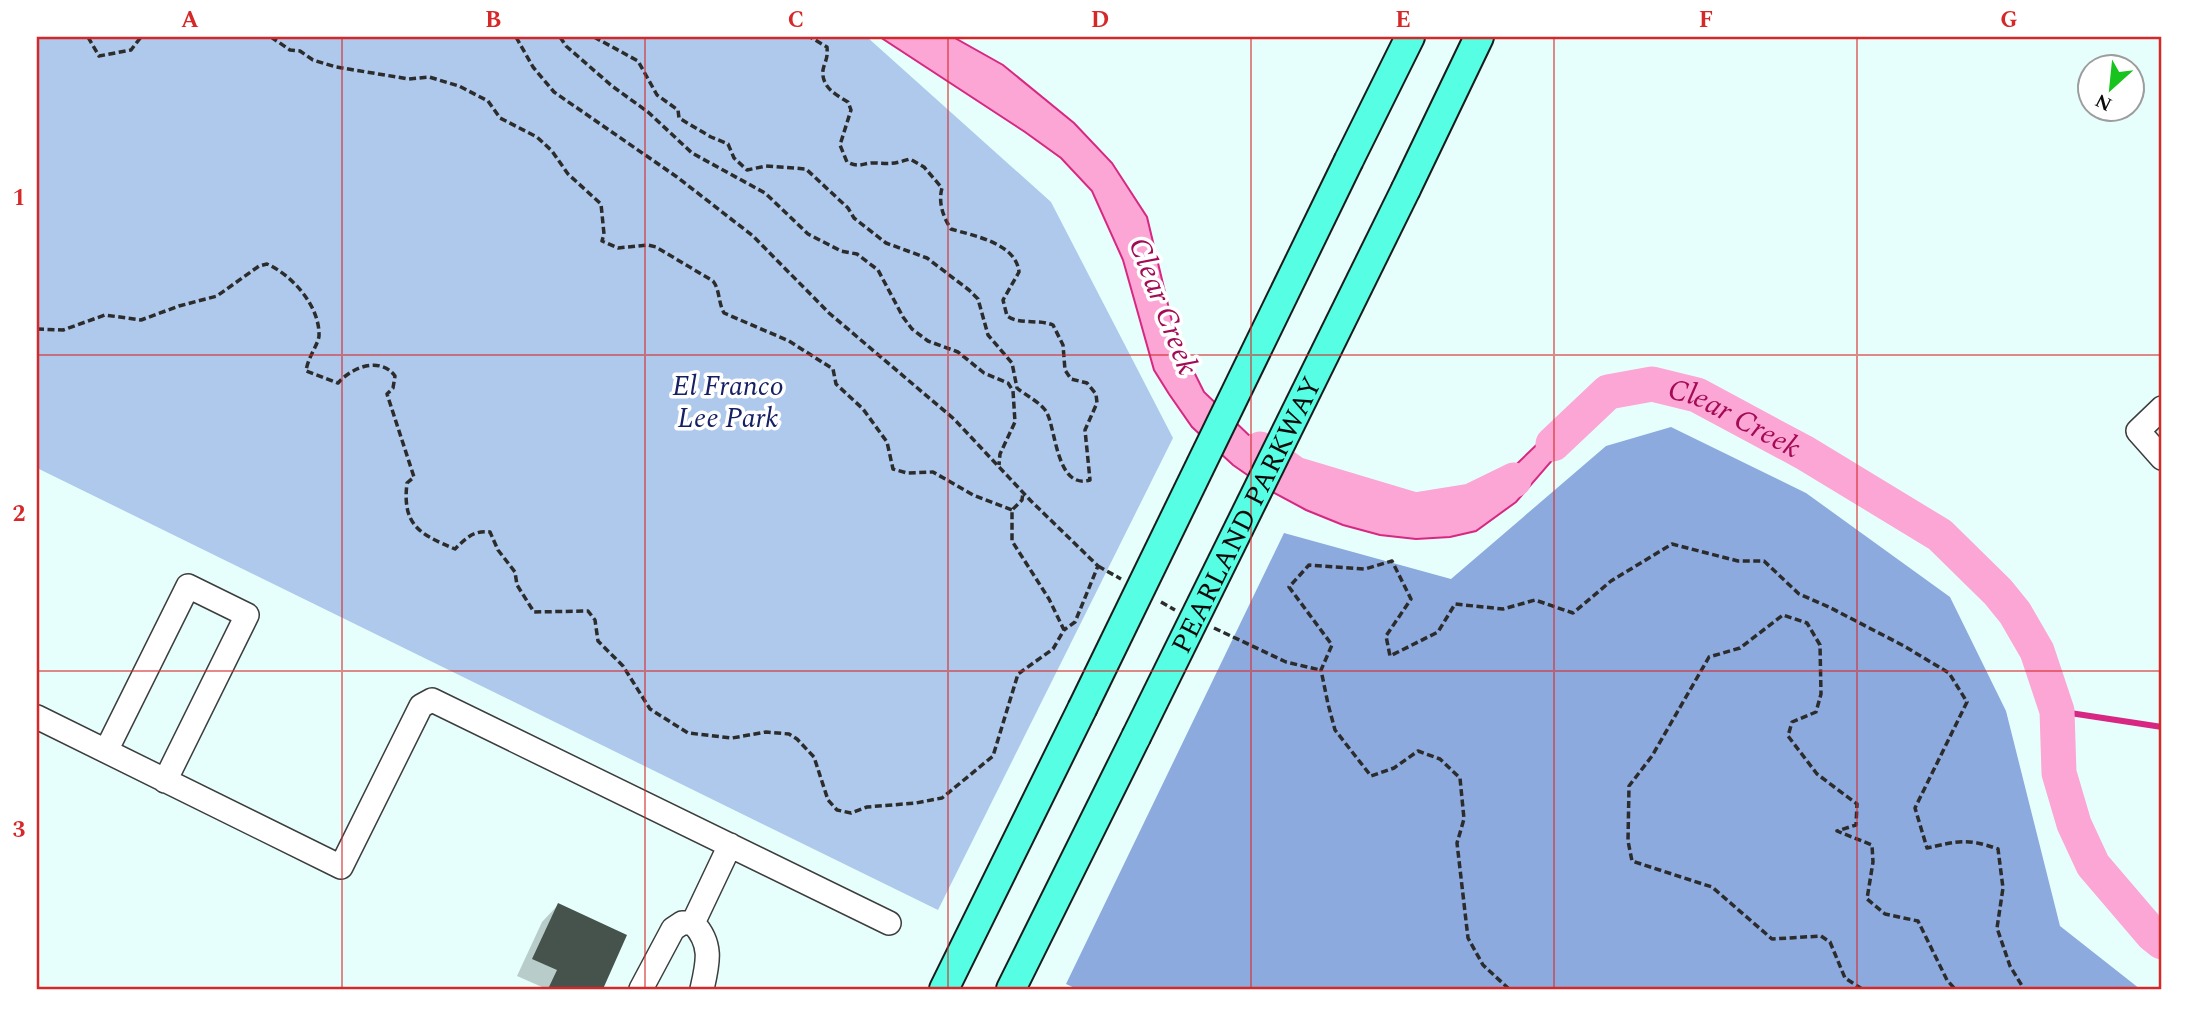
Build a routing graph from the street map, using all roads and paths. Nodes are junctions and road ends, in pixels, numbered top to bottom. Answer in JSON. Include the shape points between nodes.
{"nodes":[{"id":1,"x":88,"y":37,"type":"edge"},
{"id":2,"x":141,"y":37,"type":"edge"},
{"id":3,"x":271,"y":37,"type":"edge"},
{"id":4,"x":516,"y":37,"type":"edge"},
{"id":5,"x":560,"y":37,"type":"edge"},
{"id":6,"x":594,"y":37,"type":"edge"},
{"id":7,"x":810,"y":37,"type":"edge"},
{"id":8,"x":1410,"y":37,"type":"edge"},
{"id":9,"x":1479,"y":37,"type":"edge"},
{"id":10,"x":37,"y":329,"type":"edge"},
{"id":11,"x":2162,"y":408,"type":"edge"},
{"id":12,"x":2162,"y":458,"type":"edge"},
{"id":13,"x":999,"y":467,"type":"junction"},
{"id":14,"x":1023,"y":492,"type":"junction"},
{"id":15,"x":1012,"y":510,"type":"junction"},
{"id":16,"x":1064,"y":630,"type":"junction"},
{"id":17,"x":37,"y":717,"type":"edge"},
{"id":18,"x":106,"y":751,"type":"junction"},
{"id":19,"x":165,"y":780,"type":"junction"},
{"id":20,"x":730,"y":845,"type":"junction"},
{"id":21,"x":693,"y":923,"type":"junction"},
{"id":22,"x":889,"y":923,"type":"dead end"},
{"id":23,"x":641,"y":989,"type":"edge"},
{"id":24,"x":681,"y":989,"type":"edge"},
{"id":25,"x":694,"y":989,"type":"edge"},
{"id":26,"x":702,"y":989,"type":"edge"},
{"id":27,"x":944,"y":989,"type":"edge"},
{"id":28,"x":1011,"y":989,"type":"edge"},
{"id":29,"x":1509,"y":989,"type":"edge"},
{"id":30,"x":1862,"y":989,"type":"edge"},
{"id":31,"x":1955,"y":989,"type":"edge"},
{"id":32,"x":2024,"y":989,"type":"edge"}],
"edges":[{"from":1,"to":2,"type":"path","via":[[99,56],[131,50]]},
{"from":3,"to":15,"type":"path","via":[[313,61],[409,79],[429,77],[488,101],[499,118],[537,137],[601,204],[602,241],[618,248],[656,247],[713,281],[724,313],[789,341],[833,369],[836,384],[863,409],[887,442],[893,469],[933,472],[972,495]]},
{"from":4,"to":13,"type":"path","via":[[554,92],[753,236],[830,313],[954,419]]},
{"from":5,"to":13,"type":"path","via":[[692,153],[765,193],[808,234],[841,251],[858,254],[878,270],[912,329],[1008,383],[1013,391],[1015,422]]},
{"from":6,"to":7,"type":"path","via":[[638,61],[657,95],[678,110],[679,118],[728,144],[747,170],[766,166],[806,169],[886,243],[927,258],[969,289],[978,299],[988,335],[1012,363],[1017,388],[1046,411],[1069,475],[1078,481],[1090,480],[1085,430],[1097,403],[1096,394],[1087,383],[1070,379],[1063,345],[1053,325],[1014,321],[1007,316],[1003,300],[1019,272],[1015,259],[988,240],[951,229],[944,218],[942,188],[910,159],[884,166],[847,163],[840,145],[851,110],[824,81],[827,47]]},
{"from":8,"to":27,"type":"main road","bridge":true},
{"from":9,"to":28,"type":"main road","name":"PEARLAND PARKWAY","bridge":true},
{"from":10,"to":16,"type":"path","via":[[64,330],[105,315],[141,320],[216,296],[259,266],[281,270],[311,303],[317,323],[319,338],[306,371],[338,383],[370,364],[389,369],[395,376],[387,394],[414,477],[407,483],[405,503],[407,516],[415,525],[432,540],[455,549],[479,530],[490,532],[534,612],[588,611],[595,620],[598,641],[623,666],[650,709],[688,733],[732,738],[789,734],[797,739],[814,757],[828,800],[836,810],[851,813],[942,798],[993,756],[1018,674],[1053,649]]},
{"from":11,"to":12,"type":"street","via":[[2138,431]]},
{"from":13,"to":14,"type":"path"},
{"from":14,"to":15,"type":"path"},
{"from":14,"to":16,"type":"path","via":[[1098,566],[1075,622]]},
{"from":15,"to":16,"type":"path","via":[[1012,541]]},
{"from":17,"to":18,"type":"street"},
{"from":18,"to":19,"type":"street"},
{"from":18,"to":19,"type":"street","via":[[188,586],[247,615]]},
{"from":19,"to":20,"type":"street","via":[[341,867],[421,706],[432,700]]},
{"from":20,"to":21,"type":"street"},
{"from":20,"to":22,"type":"street"},
{"from":21,"to":23,"type":"street","via":[[673,929]]},
{"from":21,"to":26,"type":"street","via":[[708,945]]},
{"from":24,"to":25,"type":"street"},
{"from":29,"to":32,"type":"path","via":[[1483,965],[1468,938],[1457,844],[1464,819],[1460,778],[1440,759],[1418,751],[1394,768],[1371,776],[1335,730],[1321,670],[1332,645],[1289,587],[1309,565],[1365,569],[1392,561],[1410,599],[1386,636],[1390,656],[1438,632],[1455,604],[1503,609],[1535,600],[1573,612],[1611,581],[1672,544],[1738,561],[1764,561],[1799,594],[1894,640],[1949,673],[1967,702],[1915,808],[1927,848],[1961,840],[1998,849],[2003,888],[1997,928]]},
{"from":30,"to":31,"type":"path","via":[[1845,978],[1830,942],[1821,936],[1772,939],[1712,887],[1632,862],[1629,786],[1652,756],[1709,657],[1740,648],[1783,615],[1807,623],[1820,645],[1821,694],[1816,712],[1792,722],[1788,736],[1817,774],[1857,804],[1856,825],[1837,831],[1872,845],[1867,899],[1885,914],[1918,921]]}]}
